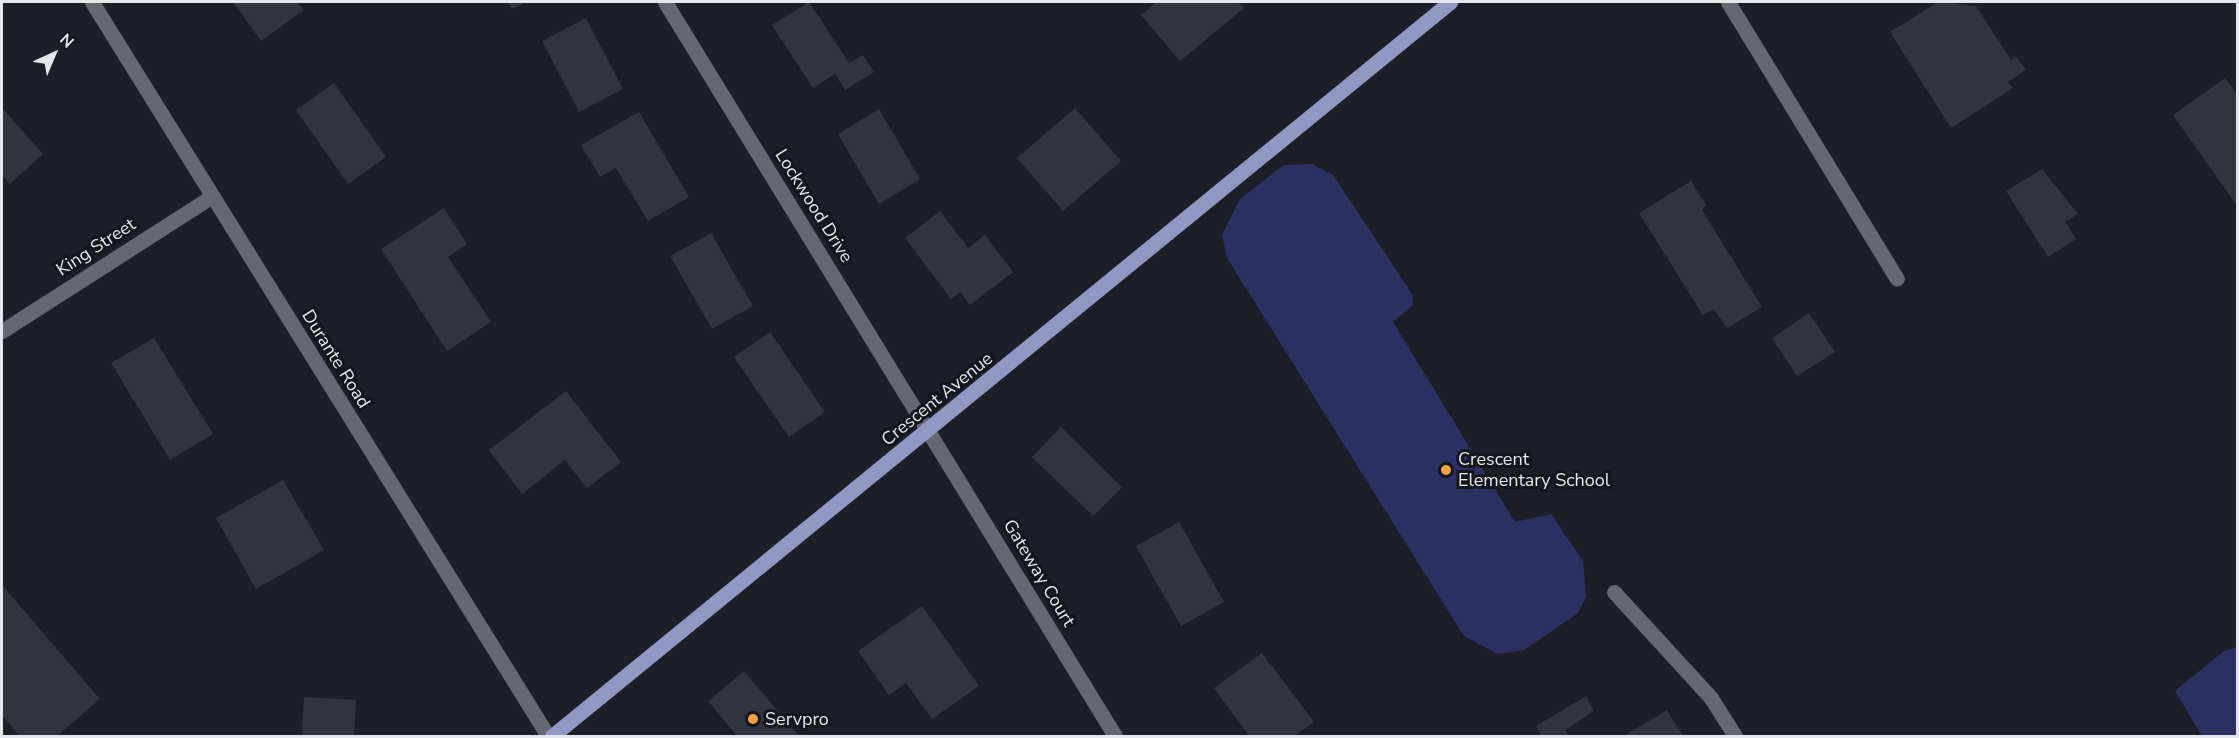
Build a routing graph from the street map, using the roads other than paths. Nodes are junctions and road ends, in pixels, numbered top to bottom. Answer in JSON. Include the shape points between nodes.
{"nodes":[{"id":1,"x":92,"y":2,"type":"edge"},
{"id":2,"x":665,"y":2,"type":"edge"},
{"id":3,"x":1450,"y":2,"type":"edge"},
{"id":4,"x":1728,"y":2,"type":"edge"},
{"id":5,"x":212,"y":196,"type":"junction"},
{"id":6,"x":1897,"y":279,"type":"dead end"},
{"id":7,"x":2,"y":331,"type":"edge"},
{"id":8,"x":930,"y":430,"type":"junction"},
{"id":9,"x":1614,"y":592,"type":"dead end"},
{"id":10,"x":550,"y":736,"type":"edge"},
{"id":11,"x":1115,"y":736,"type":"edge"},
{"id":12,"x":1735,"y":736,"type":"edge"}],
"edges":[{"from":1,"to":5,"type":"street","name":"Durante Road"},
{"from":2,"to":8,"type":"street","name":"Lockwood Drive"},
{"from":3,"to":8,"type":"main road","name":"Crescent Avenue","via":[[1342,87]]},
{"from":4,"to":6,"type":"street"},
{"from":5,"to":7,"type":"street","name":"King Street"},
{"from":5,"to":10,"type":"street","name":"Durante Road"},
{"from":8,"to":10,"type":"main road","name":"Crescent Avenue"},
{"from":8,"to":11,"type":"street","name":"Gateway Court"},
{"from":9,"to":12,"type":"street","via":[[1711,698]]}]}
